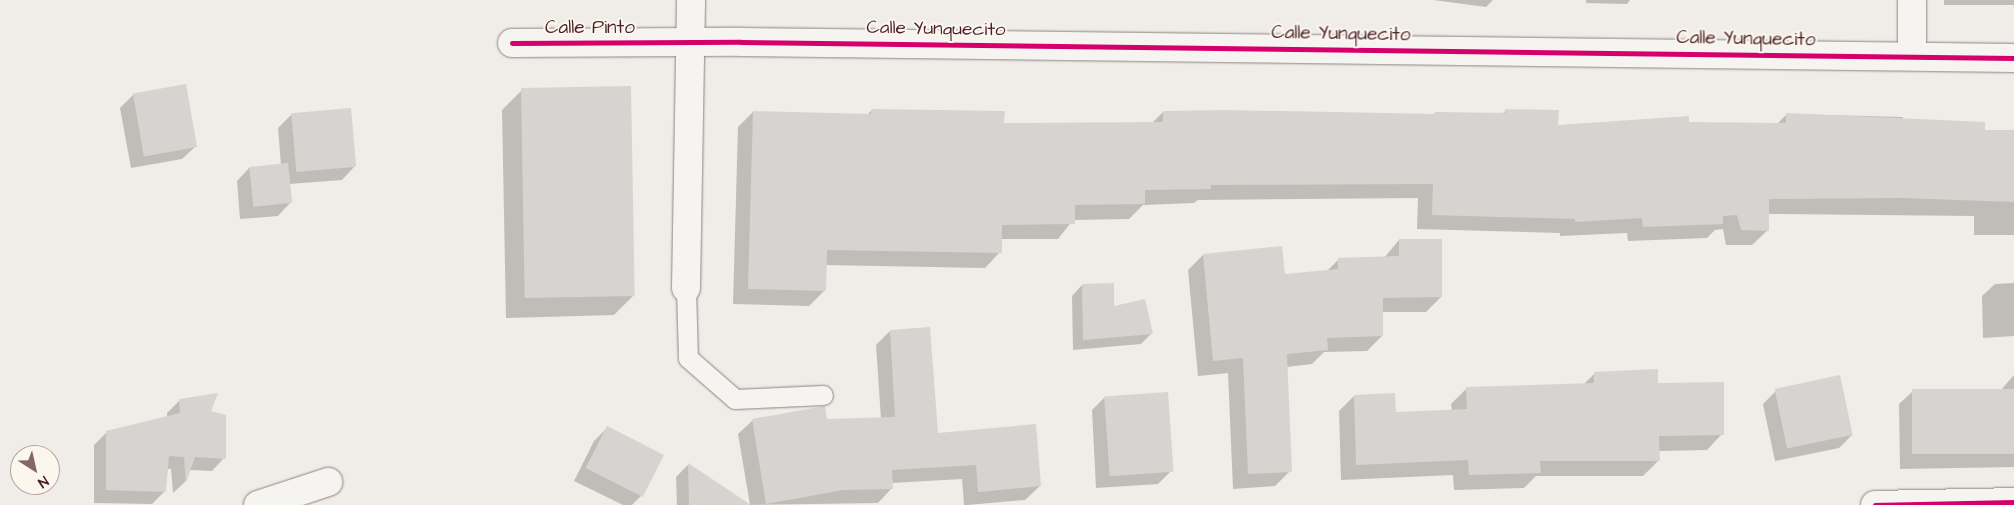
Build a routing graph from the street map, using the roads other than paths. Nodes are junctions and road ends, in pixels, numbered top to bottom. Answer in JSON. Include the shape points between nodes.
{"nodes":[{"id":1,"x":692,"y":0,"type":"edge"},
{"id":2,"x":1912,"y":0,"type":"edge"},
{"id":3,"x":512,"y":43,"type":"dead end"},
{"id":4,"x":679,"y":44,"type":"junction"},
{"id":5,"x":1912,"y":56,"type":"junction"},
{"id":6,"x":2014,"y":58,"type":"edge"},
{"id":7,"x":686,"y":288,"type":"joint"},
{"id":8,"x":823,"y":395,"type":"dead end"},
{"id":9,"x":328,"y":482,"type":"dead end"},
{"id":10,"x":2014,"y":502,"type":"edge"},
{"id":11,"x":258,"y":505,"type":"edge"},
{"id":12,"x":1875,"y":505,"type":"edge"}],
"edges":[{"from":1,"to":4,"type":"street"},
{"from":2,"to":5,"type":"street"},
{"from":3,"to":4,"type":"street","name":"Calle Pinto"},
{"from":4,"to":5,"type":"street","name":"Calle Yunquecito"},
{"from":4,"to":7,"type":"street"},
{"from":5,"to":6,"type":"street","name":"Calle Yunquecito"},
{"from":7,"to":8,"type":"lane","via":[[688,358],[735,399]]},
{"from":9,"to":11,"type":"street"},
{"from":10,"to":12,"type":"street"}]}
